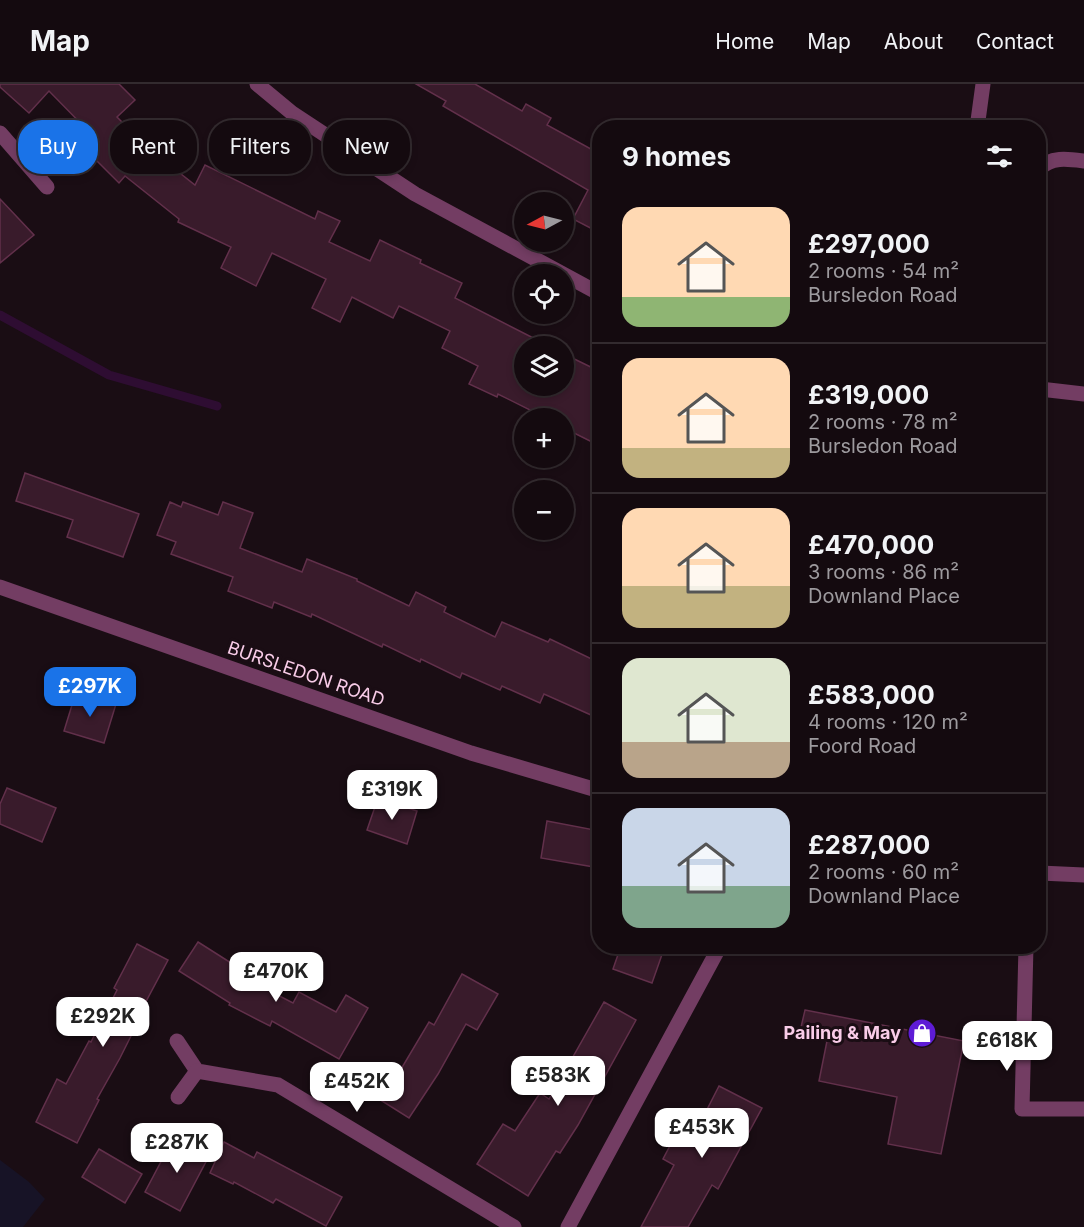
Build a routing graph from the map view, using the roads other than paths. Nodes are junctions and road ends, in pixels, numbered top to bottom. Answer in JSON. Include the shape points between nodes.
{"nodes":[{"id":1,"x":257,"y":84,"type":"edge"},
{"id":2,"x":983,"y":84,"type":"edge"},
{"id":3,"x":978,"y":120,"type":"edge"},
{"id":4,"x":0,"y":133,"type":"edge"},
{"id":5,"x":1084,"y":161,"type":"edge"},
{"id":6,"x":1046,"y":163,"type":"edge"},
{"id":7,"x":47,"y":187,"type":"dead end"},
{"id":8,"x":592,"y":290,"type":"edge"},
{"id":9,"x":1046,"y":390,"type":"edge"},
{"id":10,"x":1084,"y":394,"type":"edge"},
{"id":11,"x":0,"y":587,"type":"edge"},
{"id":12,"x":592,"y":789,"type":"edge"},
{"id":13,"x":1046,"y":873,"type":"edge"},
{"id":14,"x":1084,"y":875,"type":"edge"},
{"id":15,"x":716,"y":954,"type":"edge"},
{"id":16,"x":1026,"y":954,"type":"edge"},
{"id":17,"x":177,"y":1041,"type":"dead end"},
{"id":18,"x":196,"y":1071,"type":"junction"},
{"id":19,"x":178,"y":1097,"type":"dead end"},
{"id":20,"x":1084,"y":1109,"type":"edge"},
{"id":21,"x":514,"y":1227,"type":"edge"},
{"id":22,"x":568,"y":1227,"type":"edge"}],
"edges":[{"from":1,"to":8,"type":"street","via":[[292,113],[415,194]]},
{"from":2,"to":3,"type":"street"},
{"from":4,"to":7,"type":"street"},
{"from":5,"to":6,"type":"street"},
{"from":9,"to":10,"type":"street"},
{"from":11,"to":12,"type":"street","name":"BURSLEDON ROAD","via":[[471,753]]},
{"from":13,"to":14,"type":"street"},
{"from":15,"to":22,"type":"street"},
{"from":16,"to":20,"type":"street","via":[[1022,1109]]},
{"from":17,"to":18,"type":"street"},
{"from":18,"to":19,"type":"street"},
{"from":18,"to":21,"type":"street","via":[[278,1085]]}]}
